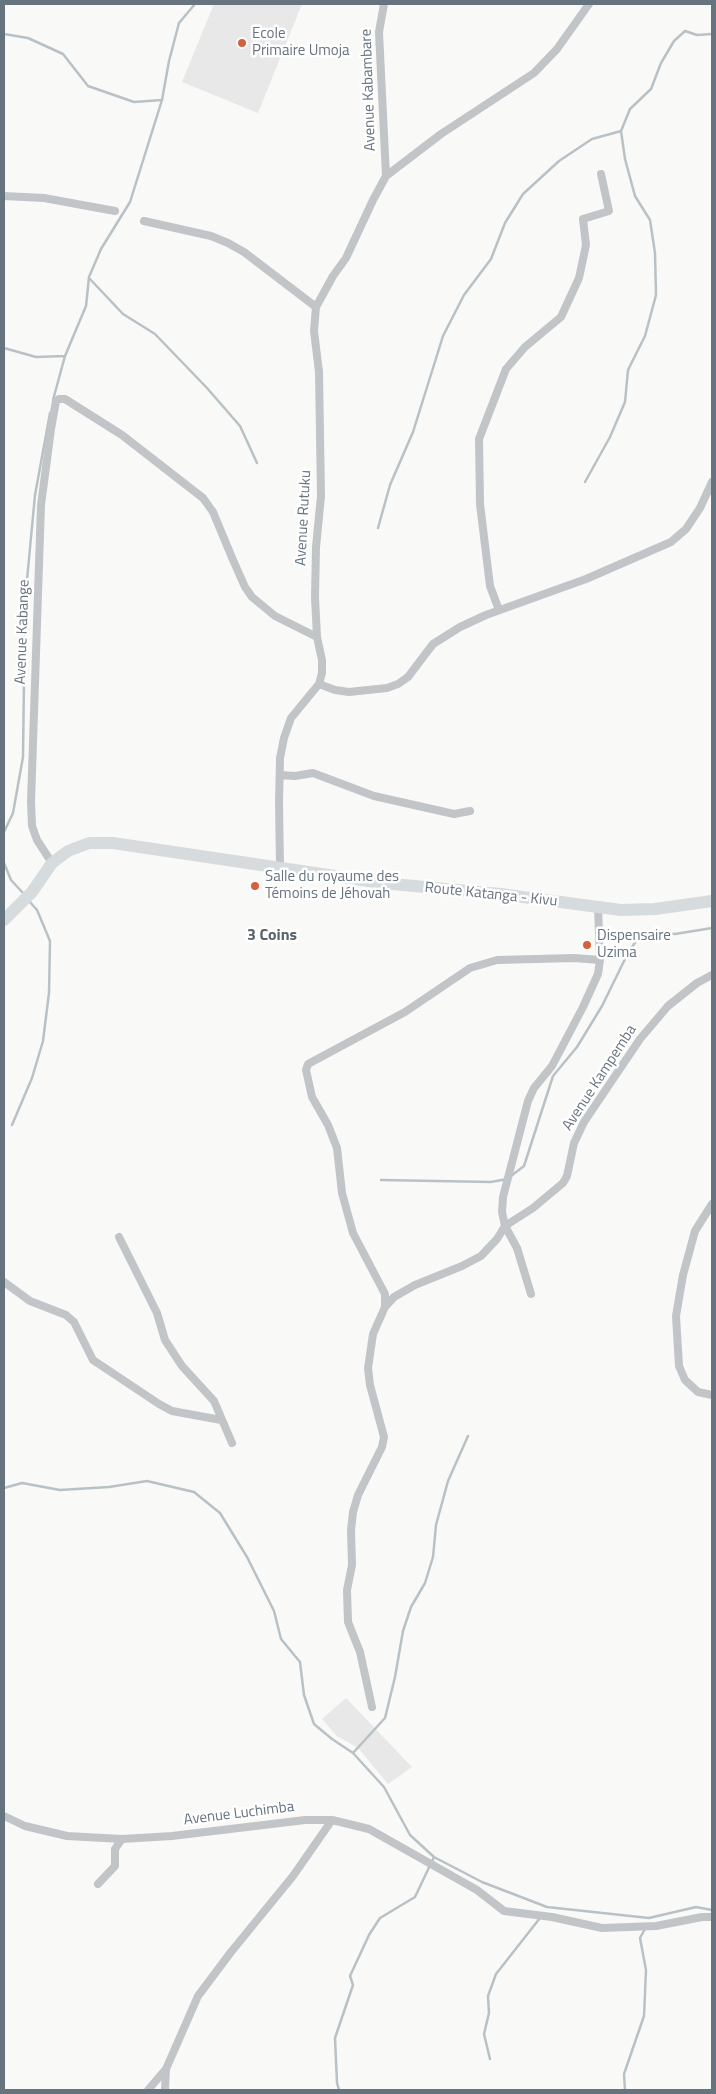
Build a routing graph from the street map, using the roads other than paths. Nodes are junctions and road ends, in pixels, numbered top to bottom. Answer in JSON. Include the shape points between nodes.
{"nodes":[{"id":1,"x":384,"y":4,"type":"edge"},
{"id":2,"x":589,"y":4,"type":"edge"},
{"id":3,"x":601,"y":174,"type":"dead end"},
{"id":4,"x":386,"y":176,"type":"junction"},
{"id":5,"x":4,"y":196,"type":"edge"},
{"id":6,"x":115,"y":210,"type":"dead end"},
{"id":7,"x":144,"y":220,"type":"dead end"},
{"id":8,"x":316,"y":307,"type":"junction"},
{"id":9,"x":712,"y":482,"type":"edge"},
{"id":10,"x":499,"y":610,"type":"junction"},
{"id":11,"x":317,"y":637,"type":"junction"},
{"id":12,"x":319,"y":684,"type":"junction"},
{"id":13,"x":280,"y":774,"type":"junction"},
{"id":14,"x":470,"y":811,"type":"dead end"},
{"id":15,"x":52,"y":863,"type":"junction"},
{"id":16,"x":280,"y":867,"type":"junction"},
{"id":17,"x":712,"y":901,"type":"edge"},
{"id":18,"x":598,"y":907,"type":"junction"},
{"id":19,"x":4,"y":920,"type":"edge"},
{"id":20,"x":600,"y":960,"type":"junction"},
{"id":21,"x":712,"y":975,"type":"edge"},
{"id":22,"x":712,"y":1204,"type":"edge"},
{"id":23,"x":505,"y":1226,"type":"junction"},
{"id":24,"x":119,"y":1237,"type":"dead end"},
{"id":25,"x":4,"y":1282,"type":"edge"},
{"id":26,"x":531,"y":1294,"type":"dead end"},
{"id":27,"x":385,"y":1307,"type":"junction"},
{"id":28,"x":712,"y":1395,"type":"edge"},
{"id":29,"x":221,"y":1420,"type":"junction"},
{"id":30,"x":232,"y":1443,"type":"dead end"},
{"id":31,"x":372,"y":1707,"type":"dead end"},
{"id":32,"x":4,"y":1816,"type":"edge"},
{"id":33,"x":332,"y":1820,"type":"junction"},
{"id":34,"x":122,"y":1839,"type":"junction"},
{"id":35,"x":98,"y":1884,"type":"dead end"},
{"id":36,"x":712,"y":1917,"type":"edge"},
{"id":37,"x":166,"y":2069,"type":"junction"},
{"id":38,"x":148,"y":2090,"type":"edge"},
{"id":39,"x":165,"y":2090,"type":"edge"}],
"edges":[{"from":1,"to":4,"type":"street","name":"Avenue Kabambare","via":[[379,32]]},
{"from":2,"to":4,"type":"street","via":[[557,49],[534,73]]},
{"from":3,"to":10,"type":"street","via":[[609,211],[583,218],[586,245],[576,286],[561,317],[525,347],[506,369],[479,439],[480,504],[490,586]]},
{"from":4,"to":8,"type":"street","name":"Avenue Rutuku","via":[[346,258]]},
{"from":5,"to":6,"type":"street","via":[[44,198]]},
{"from":7,"to":8,"type":"street","via":[[228,243]]},
{"from":8,"to":11,"type":"street","name":"Avenue Rutuku","via":[[314,331],[319,372],[321,496],[316,547]]},
{"from":9,"to":10,"type":"street","via":[[686,529],[671,542],[586,579]]},
{"from":10,"to":12,"type":"street","via":[[460,627],[433,644],[408,677],[398,684],[349,692]]},
{"from":11,"to":12,"type":"street","name":"Avenue Rutuku","via":[[322,660]]},
{"from":11,"to":15,"type":"street","name":"Avenue Kabange","via":[[275,616],[252,597],[214,512],[203,498],[122,435],[65,399],[56,401],[41,505],[31,802],[32,826]]},
{"from":12,"to":13,"type":"street","via":[[292,718],[284,738]]},
{"from":13,"to":14,"type":"street","via":[[313,773],[374,796],[454,814]]},
{"from":13,"to":16,"type":"street"},
{"from":15,"to":16,"type":"highway","name":"Route Katanga - Kivu","via":[[68,851],[89,843],[113,843]]},
{"from":15,"to":19,"type":"highway","name":"Route Katanga - Kivu","via":[[32,892]]},
{"from":16,"to":18,"type":"highway","name":"Route Katanga - Kivu","via":[[391,884]]},
{"from":17,"to":18,"type":"highway","name":"Route Katanga - Kivu","via":[[621,910]]},
{"from":18,"to":20,"type":"street"},
{"from":20,"to":23,"type":"street","via":[[598,974],[583,1007],[552,1066],[528,1101],[503,1197]]},
{"from":20,"to":27,"type":"street","via":[[497,960],[470,968],[404,1012],[308,1064],[307,1082],[312,1097],[337,1148],[342,1193],[351,1226],[360,1251],[380,1282],[385,1294]]},
{"from":21,"to":23,"type":"street","name":"Avenue Kampemba","via":[[668,1006],[640,1039],[584,1122],[574,1143],[563,1183]]},
{"from":22,"to":28,"type":"street","via":[[695,1232],[676,1316],[678,1366],[698,1392]]},
{"from":23,"to":26,"type":"street","via":[[517,1248]]},
{"from":23,"to":27,"type":"street","via":[[481,1256],[394,1296]]},
{"from":24,"to":29,"type":"street","via":[[157,1313],[165,1340],[182,1366],[214,1402]]},
{"from":25,"to":29,"type":"street","via":[[30,1301],[66,1315],[74,1322],[93,1360],[158,1404],[172,1411]]},
{"from":27,"to":31,"type":"street","via":[[373,1334],[368,1368],[384,1437],[353,1512],[352,1565],[347,1590],[348,1622],[360,1652]]},
{"from":29,"to":30,"type":"street"},
{"from":32,"to":34,"type":"street","name":"Avenue Luchimba","via":[[25,1826],[67,1836]]},
{"from":33,"to":34,"type":"street","name":"Avenue Luchimba","via":[[297,1820]]},
{"from":33,"to":36,"type":"street","name":"Avenue Luchimba","via":[[369,1829],[466,1883],[504,1911],[552,1917],[588,1926],[645,1927]]},
{"from":33,"to":37,"type":"street","via":[[299,1869],[225,1958],[198,1996]]},
{"from":34,"to":35,"type":"street","via":[[114,1849],[115,1866]]},
{"from":37,"to":38,"type":"street"},
{"from":37,"to":39,"type":"street"}]}
